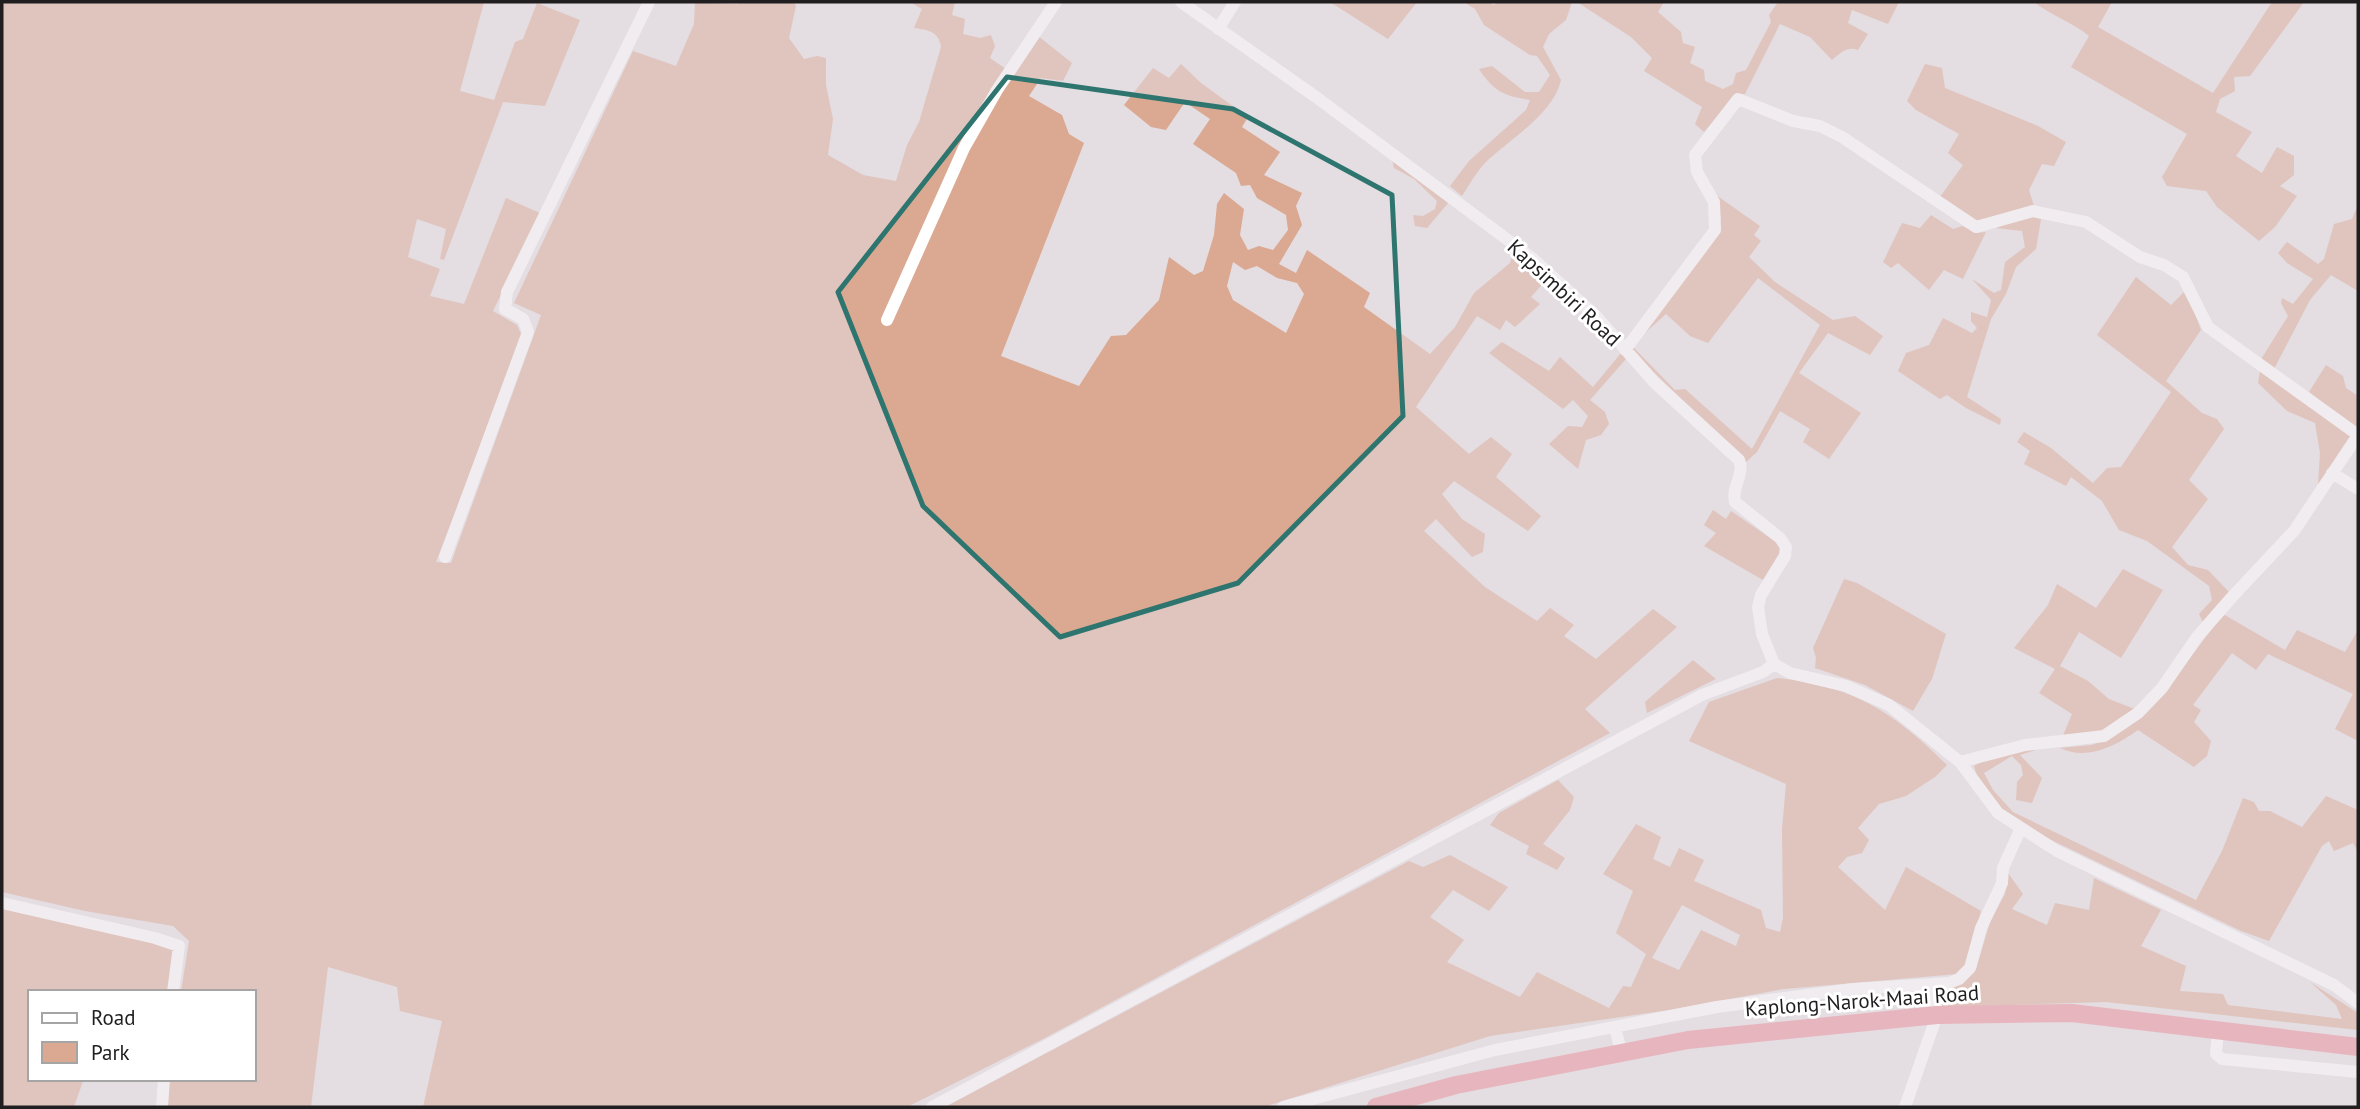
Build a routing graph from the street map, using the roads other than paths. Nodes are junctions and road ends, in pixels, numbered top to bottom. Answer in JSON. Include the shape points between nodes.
{"nodes":[{"id":1,"x":649,"y":2,"type":"edge"},
{"id":2,"x":1056,"y":2,"type":"edge"},
{"id":3,"x":1181,"y":2,"type":"edge"},
{"id":4,"x":1235,"y":2,"type":"edge"},
{"id":5,"x":1218,"y":29,"type":"junction"},
{"id":6,"x":887,"y":320,"type":"dead end"},
{"id":7,"x":1625,"y":351,"type":"junction"},
{"id":8,"x":2358,"y":435,"type":"edge"},
{"id":9,"x":2332,"y":473,"type":"junction"},
{"id":10,"x":2358,"y":489,"type":"edge"},
{"id":11,"x":445,"y":557,"type":"dead end"},
{"id":12,"x":1774,"y":664,"type":"junction"},
{"id":13,"x":1960,"y":762,"type":"junction"},
{"id":14,"x":2020,"y":830,"type":"junction"},
{"id":15,"x":2,"y":903,"type":"edge"},
{"id":16,"x":1933,"y":986,"type":"junction"},
{"id":17,"x":173,"y":990,"type":"edge"},
{"id":18,"x":2358,"y":1003,"type":"edge"},
{"id":19,"x":1937,"y":1015,"type":"junction"},
{"id":20,"x":1615,"y":1027,"type":"junction"},
{"id":21,"x":2218,"y":1029,"type":"junction"},
{"id":22,"x":2358,"y":1047,"type":"edge"},
{"id":23,"x":1621,"y":1052,"type":"junction"},
{"id":24,"x":2358,"y":1072,"type":"edge"},
{"id":25,"x":164,"y":1081,"type":"edge"},
{"id":26,"x":1322,"y":1102,"type":"edge"},
{"id":27,"x":162,"y":1107,"type":"edge"},
{"id":28,"x":932,"y":1107,"type":"edge"},
{"id":29,"x":1283,"y":1107,"type":"edge"},
{"id":30,"x":1376,"y":1107,"type":"edge"},
{"id":31,"x":1905,"y":1107,"type":"edge"}],
"edges":[{"from":1,"to":11,"type":"street","via":[[507,292],[505,309],[523,319],[528,332]]},
{"from":2,"to":6,"type":"street","via":[[964,148]]},
{"from":3,"to":5,"type":"street","name":"Kapsimbiri Road"},
{"from":4,"to":5,"type":"street"},
{"from":5,"to":7,"type":"street","name":"Kapsimbiri Road","via":[[1316,96],[1532,258],[1596,316]]},
{"from":7,"to":8,"type":"street","via":[[1715,230],[1714,202],[1697,172],[1695,155],[1738,99],[1793,121],[1820,125],[1976,227],[2034,211],[2087,222],[2140,257],[2183,277],[2208,327]]},
{"from":7,"to":12,"type":"street","name":"Kapsimbiri Road","via":[[1739,460],[1735,502],[1783,541],[1785,556],[1758,607]]},
{"from":8,"to":9,"type":"street"},
{"from":9,"to":10,"type":"street"},
{"from":9,"to":13,"type":"street","via":[[2294,531],[2197,637],[2162,688],[2122,726],[2104,736],[2025,745]]},
{"from":12,"to":13,"type":"street","via":[[1889,705]]},
{"from":12,"to":28,"type":"street","via":[[1702,695]]},
{"from":13,"to":14,"type":"street","via":[[1998,813]]},
{"from":14,"to":16,"type":"street","via":[[1970,968],[1959,979]]},
{"from":14,"to":18,"type":"street","via":[[2334,985]]},
{"from":15,"to":17,"type":"street","via":[[179,946]]},
{"from":16,"to":19,"type":"street"},
{"from":16,"to":20,"type":"street","via":[[1777,997]]},
{"from":19,"to":21,"type":"highway","name":"Kaplong-Narok-Maai Road","via":[[2073,1013]]},
{"from":19,"to":23,"type":"highway","name":"Kaplong-Narok-Maai Road","via":[[1755,1031]]},
{"from":19,"to":31,"type":"street"},
{"from":20,"to":23,"type":"street"},
{"from":20,"to":26,"type":"street","via":[[1495,1050]]},
{"from":21,"to":22,"type":"highway","name":"Kaplong-Narok-Maai Road"},
{"from":21,"to":24,"type":"street","via":[[2216,1054],[2222,1059]]},
{"from":23,"to":30,"type":"highway","name":"Kaplong-Narok-Maai Road","via":[[1456,1085]]},
{"from":25,"to":27,"type":"street"},
{"from":26,"to":29,"type":"street"}]}
